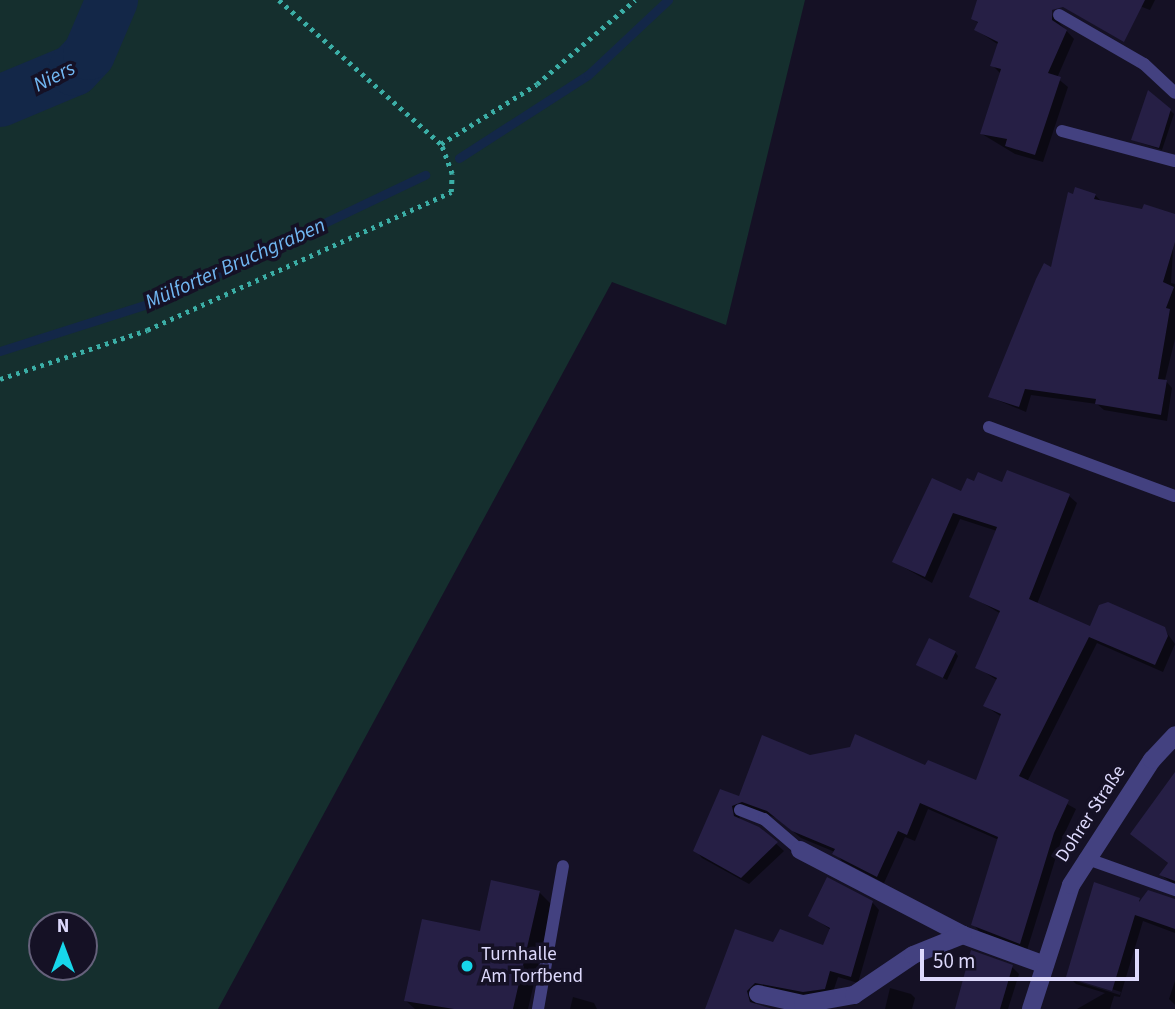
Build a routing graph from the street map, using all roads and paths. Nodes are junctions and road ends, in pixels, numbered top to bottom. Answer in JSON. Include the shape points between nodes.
{"nodes":[{"id":1,"x":279,"y":0,"type":"edge"},
{"id":2,"x":635,"y":0,"type":"edge"},
{"id":3,"x":1059,"y":15,"type":"dead end"},
{"id":4,"x":1175,"y":93,"type":"edge"},
{"id":5,"x":1062,"y":131,"type":"dead end"},
{"id":6,"x":441,"y":144,"type":"junction"},
{"id":7,"x":1175,"y":161,"type":"edge"},
{"id":8,"x":0,"y":379,"type":"edge"},
{"id":9,"x":989,"y":427,"type":"dead end"},
{"id":10,"x":1175,"y":496,"type":"edge"},
{"id":11,"x":1175,"y":735,"type":"edge"},
{"id":12,"x":740,"y":810,"type":"dead end"},
{"id":13,"x":800,"y":850,"type":"joint"},
{"id":14,"x":1085,"y":858,"type":"junction"},
{"id":15,"x":563,"y":866,"type":"dead end"},
{"id":16,"x":1175,"y":890,"type":"edge"},
{"id":17,"x":963,"y":935,"type":"junction"},
{"id":18,"x":1045,"y":965,"type":"junction"},
{"id":19,"x":758,"y":994,"type":"dead end"},
{"id":20,"x":538,"y":1009,"type":"edge"},
{"id":21,"x":1031,"y":1009,"type":"edge"}],
"edges":[{"from":1,"to":6,"type":"path"},
{"from":2,"to":6,"type":"path","via":[[537,84]]},
{"from":3,"to":4,"type":"lane","via":[[1144,64]]},
{"from":5,"to":7,"type":"lane"},
{"from":6,"to":8,"type":"path","via":[[452,174],[451,192],[147,330]]},
{"from":9,"to":10,"type":"lane"},
{"from":11,"to":14,"type":"street","name":"Dohrer Straße","via":[[1152,760]]},
{"from":12,"to":13,"type":"lane","via":[[764,819]]},
{"from":13,"to":17,"type":"street"},
{"from":14,"to":16,"type":"lane"},
{"from":14,"to":18,"type":"street","name":"Dohrer Straße","via":[[1071,885]]},
{"from":15,"to":20,"type":"lane"},
{"from":17,"to":18,"type":"street"},
{"from":17,"to":19,"type":"street","via":[[912,955],[853,995],[803,1004]]},
{"from":18,"to":21,"type":"street","name":"Dohrer Straße"}]}
